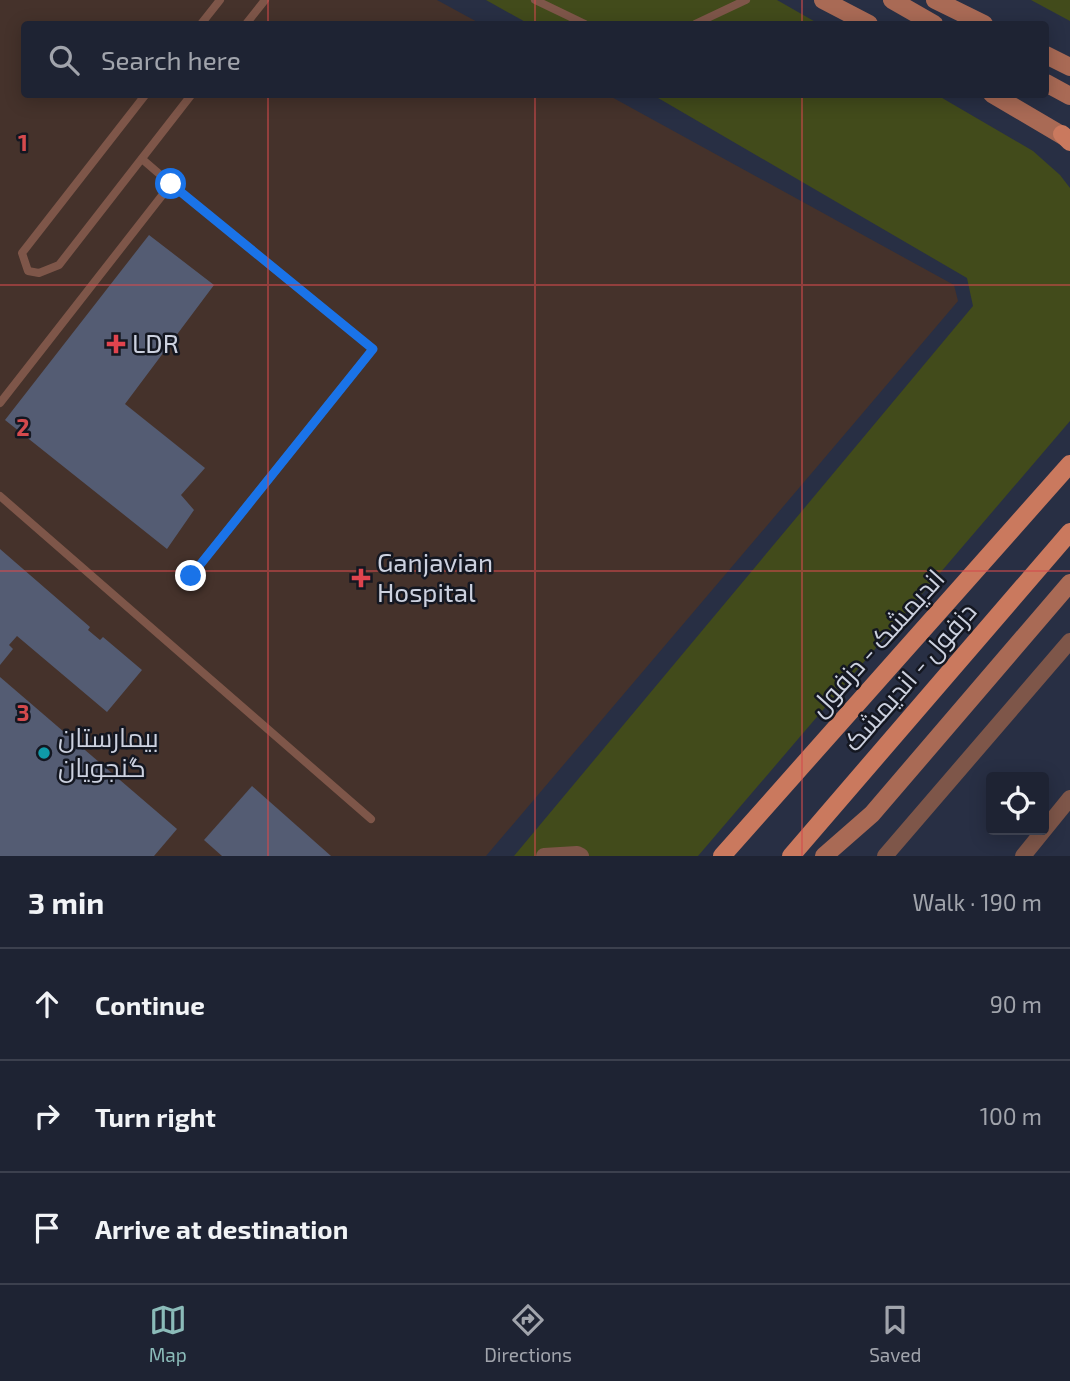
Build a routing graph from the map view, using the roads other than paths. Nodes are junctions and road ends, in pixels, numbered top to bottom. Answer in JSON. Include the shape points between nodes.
{"nodes":[{"id":1,"x":220,"y":0,"type":"edge"},
{"id":2,"x":265,"y":0,"type":"edge"},
{"id":3,"x":536,"y":0,"type":"edge"},
{"id":4,"x":718,"y":0,"type":"edge"},
{"id":5,"x":746,"y":0,"type":"edge"},
{"id":6,"x":823,"y":0,"type":"edge"},
{"id":7,"x":892,"y":0,"type":"edge"},
{"id":8,"x":935,"y":0,"type":"edge"},
{"id":9,"x":719,"y":12,"type":"junction"},
{"id":10,"x":203,"y":21,"type":"edge"},
{"id":11,"x":248,"y":21,"type":"edge"},
{"id":12,"x":579,"y":21,"type":"edge"},
{"id":13,"x":701,"y":21,"type":"edge"},
{"id":14,"x":863,"y":21,"type":"edge"},
{"id":15,"x":928,"y":21,"type":"edge"},
{"id":16,"x":978,"y":21,"type":"edge"},
{"id":17,"x":1049,"y":57,"type":"edge"},
{"id":18,"x":1070,"y":67,"type":"edge"},
{"id":19,"x":1049,"y":85,"type":"edge"},
{"id":20,"x":1070,"y":96,"type":"edge"},
{"id":21,"x":143,"y":98,"type":"edge"},
{"id":22,"x":189,"y":98,"type":"edge"},
{"id":23,"x":999,"y":98,"type":"edge"},
{"id":24,"x":1067,"y":139,"type":"edge"},
{"id":25,"x":142,"y":159,"type":"junction"},
{"id":26,"x":171,"y":184,"type":"junction"},
{"id":27,"x":0,"y":403,"type":"edge"},
{"id":28,"x":1070,"y":464,"type":"edge"},
{"id":29,"x":0,"y":496,"type":"edge"},
{"id":30,"x":1070,"y":532,"type":"edge"},
{"id":31,"x":191,"y":576,"type":"dead end"},
{"id":32,"x":1070,"y":583,"type":"edge"},
{"id":33,"x":1070,"y":641,"type":"edge"},
{"id":34,"x":1070,"y":798,"type":"edge"},
{"id":35,"x":371,"y":819,"type":"dead end"},
{"id":36,"x":544,"y":856,"type":"edge"},
{"id":37,"x":582,"y":856,"type":"edge"},
{"id":38,"x":722,"y":856,"type":"edge"},
{"id":39,"x":791,"y":856,"type":"edge"},
{"id":40,"x":824,"y":856,"type":"edge"},
{"id":41,"x":885,"y":856,"type":"edge"},
{"id":42,"x":1023,"y":856,"type":"edge"}],
"edges":[{"from":1,"to":10,"type":"lane"},
{"from":2,"to":11,"type":"lane"},
{"from":3,"to":12,"type":"lane"},
{"from":4,"to":9,"type":"lane"},
{"from":5,"to":9,"type":"lane"},
{"from":6,"to":14,"type":"main road"},
{"from":7,"to":15,"type":"main road"},
{"from":8,"to":16,"type":"main road"},
{"from":9,"to":13,"type":"lane"},
{"from":17,"to":18,"type":"main road"},
{"from":19,"to":20,"type":"main road"},
{"from":21,"to":25,"type":"lane","via":[[22,253],[28,271],[38,273],[59,265]]},
{"from":22,"to":25,"type":"lane"},
{"from":23,"to":24,"type":"main road"},
{"from":25,"to":26,"type":"lane"},
{"from":26,"to":27,"type":"lane"},
{"from":26,"to":31,"type":"lane","via":[[373,349]]},
{"from":28,"to":38,"type":"main road","name":"اندیمشک - دزفول"},
{"from":29,"to":35,"type":"lane"},
{"from":30,"to":39,"type":"main road","name":"دزفول - اندیمشک"},
{"from":32,"to":40,"type":"main road","via":[[872,814]]},
{"from":33,"to":41,"type":"street"},
{"from":34,"to":42,"type":"street"},
{"from":36,"to":37,"type":"street"}]}
